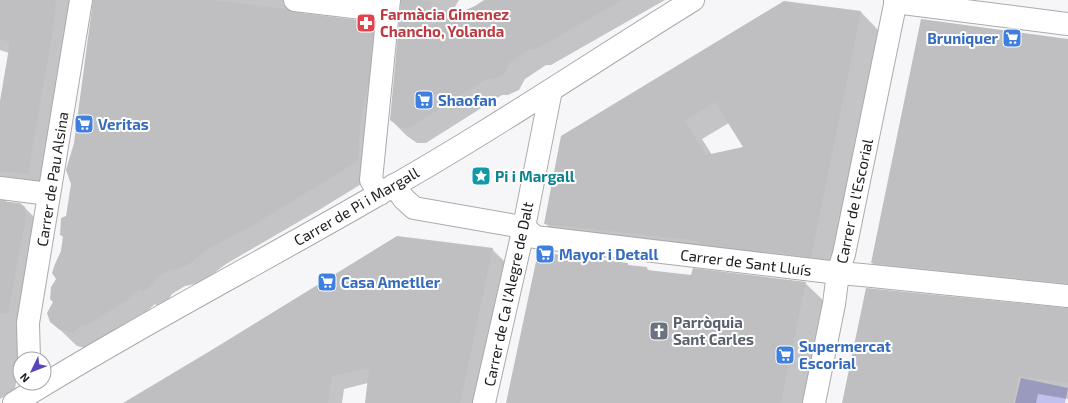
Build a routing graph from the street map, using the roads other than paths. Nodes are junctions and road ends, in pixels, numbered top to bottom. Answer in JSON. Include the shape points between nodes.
{"nodes":[{"id":1,"x":81,"y":0,"type":"edge"},
{"id":2,"x":295,"y":0,"type":"edge"},
{"id":3,"x":693,"y":0,"type":"edge"},
{"id":4,"x":896,"y":1,"type":"edge"},
{"id":5,"x":388,"y":6,"type":"edge"},
{"id":6,"x":1068,"y":24,"type":"edge"},
{"id":7,"x":551,"y":90,"type":"junction"},
{"id":8,"x":0,"y":188,"type":"edge"},
{"id":9,"x":387,"y":190,"type":"junction"},
{"id":10,"x":49,"y":194,"type":"junction"},
{"id":11,"x":517,"y":226,"type":"junction"},
{"id":12,"x":838,"y":273,"type":"junction"},
{"id":13,"x":1068,"y":296,"type":"edge"},
{"id":14,"x":29,"y":351,"type":"edge"},
{"id":15,"x":52,"y":378,"type":"edge"},
{"id":16,"x":31,"y":391,"type":"edge"},
{"id":17,"x":14,"y":403,"type":"edge"},
{"id":18,"x":484,"y":403,"type":"edge"},
{"id":19,"x":814,"y":403,"type":"edge"}],
"edges":[{"from":1,"to":10,"type":"street","name":"Carrer de Pau Alsina"},
{"from":2,"to":5,"type":"street"},
{"from":3,"to":7,"type":"street","name":"Carrer de Pi i Margall"},
{"from":4,"to":6,"type":"street"},
{"from":4,"to":12,"type":"street","name":"Carrer de l'Escorial"},
{"from":5,"to":9,"type":"street","name":"Carrer de Sant Lluís","via":[[372,180]]},
{"from":7,"to":9,"type":"street","name":"Carrer de Pi i Margall"},
{"from":7,"to":11,"type":"street","name":"Carrer de Ca l'Alegre de Dalt"},
{"from":8,"to":10,"type":"street"},
{"from":9,"to":11,"type":"street","name":"Carrer de Sant Lluís","via":[[414,208]]},
{"from":9,"to":15,"type":"street","name":"Carrer de Pi i Margall"},
{"from":10,"to":14,"type":"street","name":"Carrer de Pau Alsina","via":[[28,323]]},
{"from":11,"to":12,"type":"street","name":"Carrer de Sant Lluís","via":[[535,237]]},
{"from":11,"to":18,"type":"street","name":"Carrer de Ca l'Alegre de Dalt"},
{"from":12,"to":13,"type":"street","name":"Carrer de Sant Lluís"},
{"from":12,"to":19,"type":"street","name":"Carrer de l'Escorial"},
{"from":16,"to":17,"type":"street","name":"Carrer de Pi i Margall"}]}
